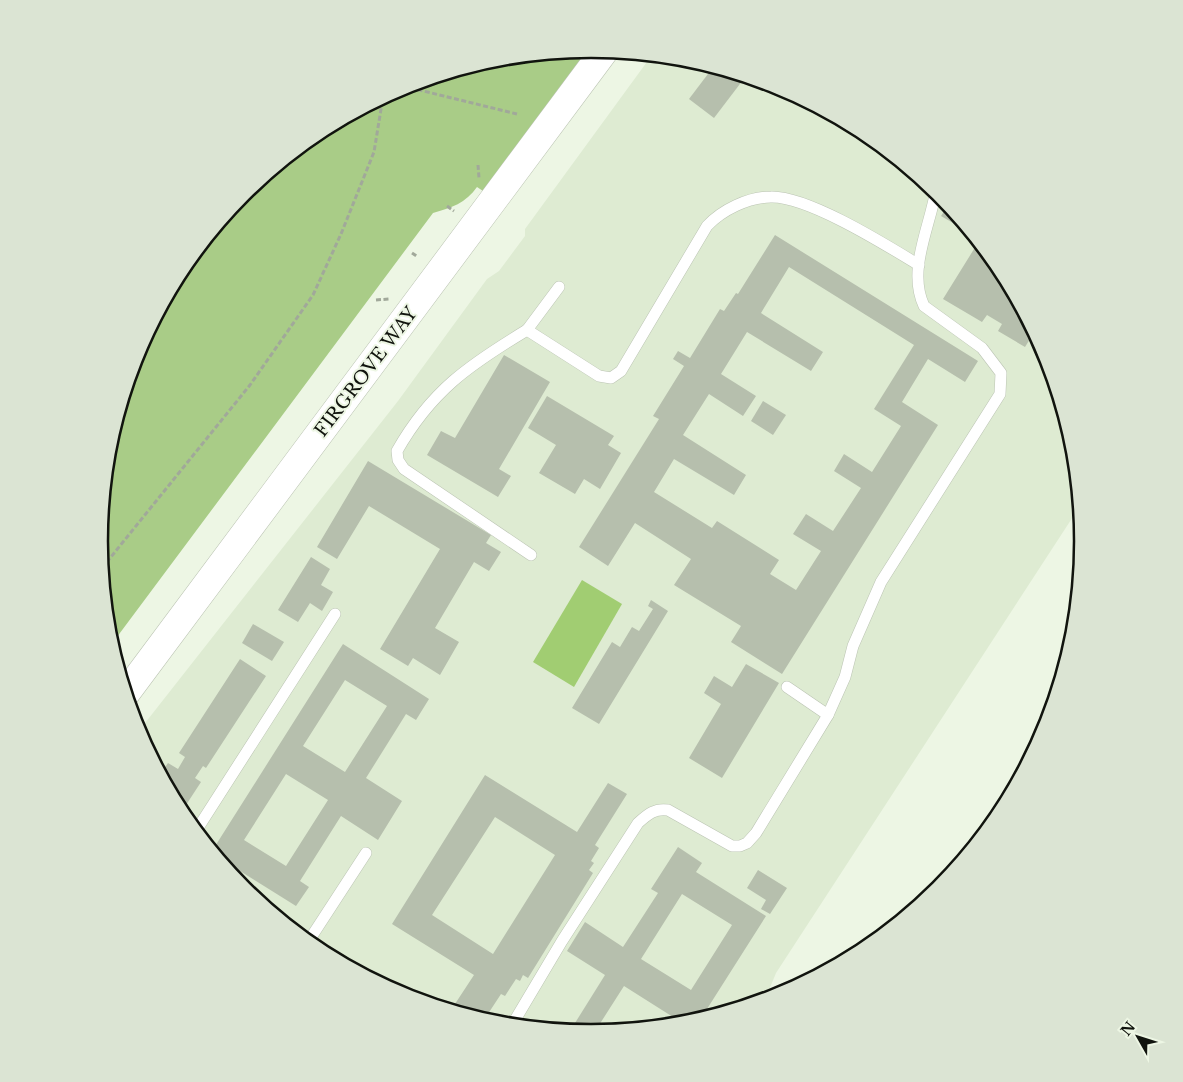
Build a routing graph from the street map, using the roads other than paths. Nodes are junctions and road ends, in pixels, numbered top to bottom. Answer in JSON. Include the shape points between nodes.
{"nodes":[{"id":1,"x":599,"y":58,"type":"edge"},
{"id":2,"x":934,"y":200,"type":"edge"},
{"id":3,"x":919,"y":264,"type":"junction"},
{"id":4,"x":559,"y":287,"type":"dead end"},
{"id":5,"x":527,"y":330,"type":"junction"},
{"id":6,"x":531,"y":555,"type":"dead end"},
{"id":7,"x":335,"y":614,"type":"dead end"},
{"id":8,"x":131,"y":687,"type":"edge"},
{"id":9,"x":787,"y":687,"type":"dead end"},
{"id":10,"x":828,"y":715,"type":"junction"},
{"id":11,"x":200,"y":825,"type":"edge"},
{"id":12,"x":366,"y":853,"type":"dead end"},
{"id":13,"x":312,"y":936,"type":"edge"},
{"id":14,"x":516,"y":1018,"type":"edge"}],
"edges":[{"from":1,"to":8,"type":"street","name":"FIRGROVE WAY"},
{"from":2,"to":3,"type":"lane"},
{"from":3,"to":5,"type":"lane","via":[[819,210],[787,199],[752,200],[719,213],[707,226],[621,370],[611,378],[599,376]]},
{"from":3,"to":10,"type":"lane","via":[[916,278],[924,306],[982,348],[1001,373],[1000,394],[880,582]]},
{"from":4,"to":5,"type":"lane"},
{"from":5,"to":6,"type":"lane","via":[[457,375],[434,398],[397,451],[404,469]]},
{"from":7,"to":11,"type":"lane"},
{"from":9,"to":10,"type":"lane"},
{"from":10,"to":14,"type":"lane","via":[[781,795],[747,843],[732,846],[668,810],[649,813],[638,823]]},
{"from":12,"to":13,"type":"lane"}]}
